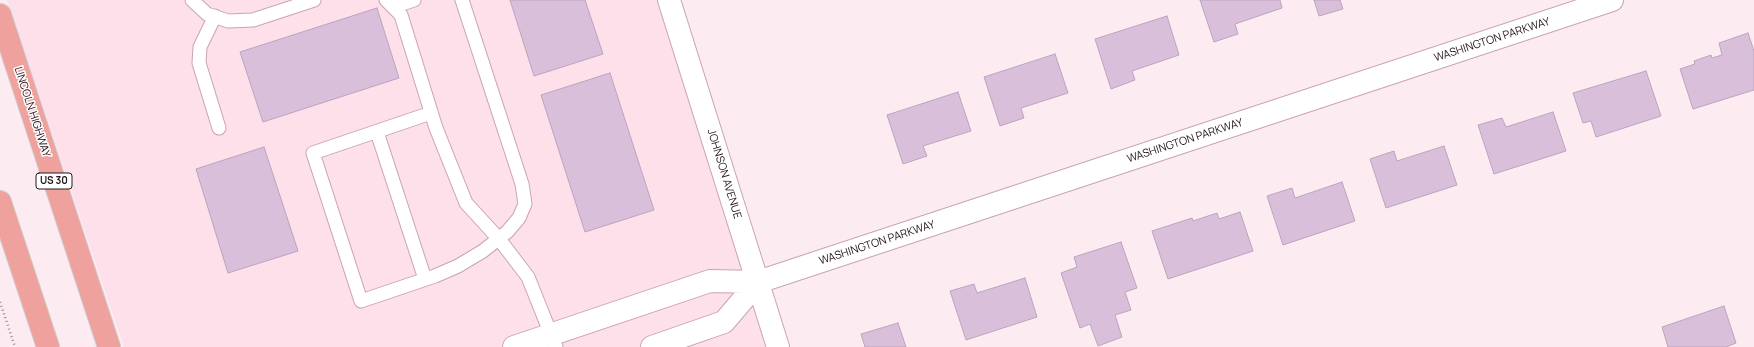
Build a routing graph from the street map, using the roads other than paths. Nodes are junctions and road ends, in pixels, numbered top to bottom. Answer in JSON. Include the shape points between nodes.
{"nodes":[{"id":1,"x":192,"y":0,"type":"edge"},
{"id":2,"x":314,"y":0,"type":"edge"},
{"id":3,"x":414,"y":0,"type":"edge"},
{"id":4,"x":462,"y":0,"type":"edge"},
{"id":5,"x":669,"y":0,"type":"edge"},
{"id":6,"x":1612,"y":0,"type":"edge"},
{"id":7,"x":390,"y":4,"type":"edge"},
{"id":8,"x":0,"y":15,"type":"edge"},
{"id":9,"x":215,"y":16,"type":"junction"},
{"id":10,"x":431,"y":113,"type":"junction"},
{"id":11,"x":219,"y":128,"type":"dead end"},
{"id":12,"x":377,"y":132,"type":"junction"},
{"id":13,"x":0,"y":202,"type":"edge"},
{"id":14,"x":499,"y":239,"type":"junction"},
{"id":15,"x":425,"y":279,"type":"junction"},
{"id":16,"x":758,"y":282,"type":"junction"},
{"id":17,"x":554,"y":341,"type":"edge"},
{"id":18,"x":48,"y":347,"type":"edge"},
{"id":19,"x":108,"y":347,"type":"edge"},
{"id":20,"x":514,"y":347,"type":"edge"},
{"id":21,"x":652,"y":347,"type":"edge"},
{"id":22,"x":778,"y":347,"type":"edge"}],
"edges":[{"from":1,"to":9,"type":"lane","via":[[207,14]]},
{"from":2,"to":9,"type":"lane","via":[[253,20],[228,21]]},
{"from":3,"to":7,"type":"lane"},
{"from":4,"to":14,"type":"lane","via":[[522,184],[525,204],[519,218]]},
{"from":5,"to":16,"type":"street","name":"JOHNSON AVENUE"},
{"from":6,"to":16,"type":"street","name":"WASHINGTON PARKWAY"},
{"from":7,"to":10,"type":"lane","via":[[401,15]]},
{"from":8,"to":19,"type":"main road","name":"LINCOLN HIGHWAY","number":"US 30"},
{"from":9,"to":11,"type":"lane","via":[[200,46],[199,63]]},
{"from":10,"to":12,"type":"lane"},
{"from":10,"to":14,"type":"lane","via":[[466,203]]},
{"from":12,"to":15,"type":"lane"},
{"from":12,"to":15,"type":"lane","via":[[313,153],[344,249],[361,301]]},
{"from":13,"to":18,"type":"main road"},
{"from":14,"to":15,"type":"lane","via":[[483,252],[458,266]]},
{"from":14,"to":17,"type":"lane","via":[[528,278]]},
{"from":16,"to":17,"type":"street","name":"WASHINGTON PARKWAY","via":[[710,281]]},
{"from":16,"to":21,"type":"street","via":[[724,322]]},
{"from":16,"to":22,"type":"street","name":"JOHNSON AVENUE"},
{"from":17,"to":20,"type":"street","name":"WASHINGTON PARKWAY"}]}
